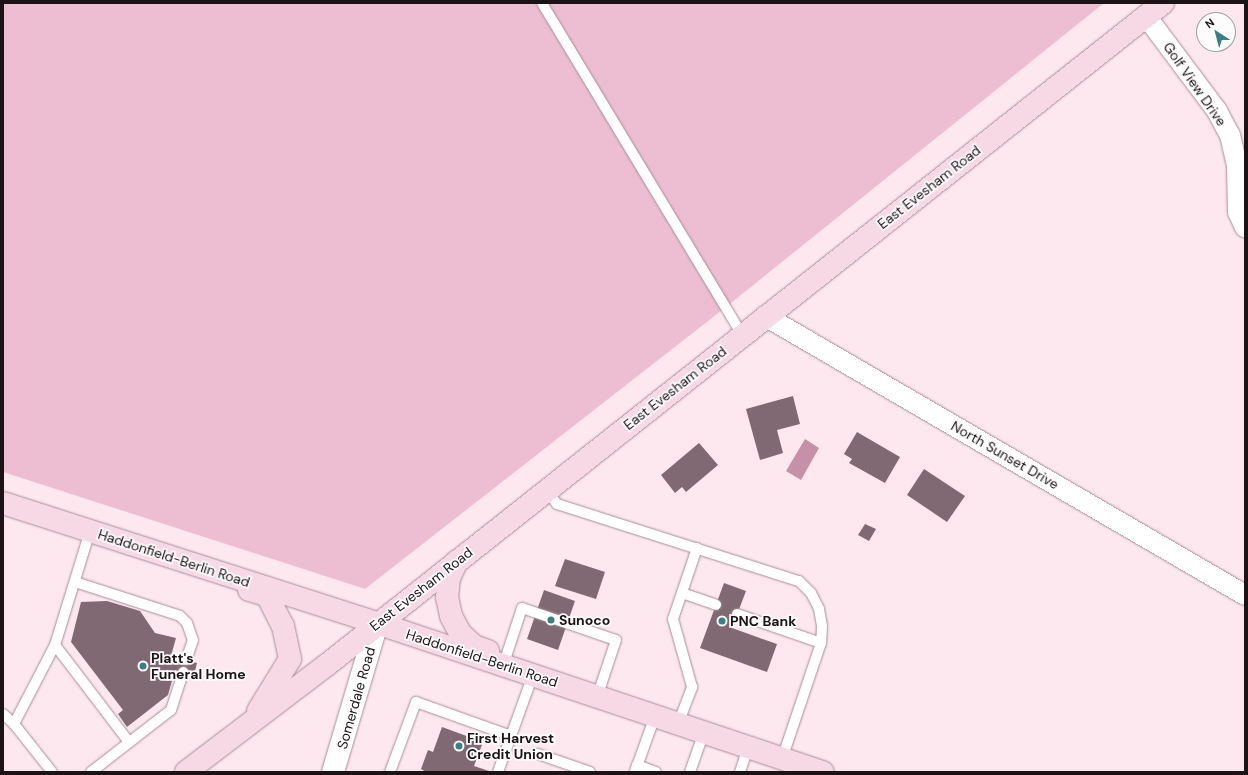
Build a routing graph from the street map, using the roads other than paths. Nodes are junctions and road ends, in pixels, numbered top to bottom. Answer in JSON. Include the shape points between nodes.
{"nodes":[{"id":1,"x":542,"y":3,"type":"edge"},
{"id":2,"x":1154,"y":10,"type":"edge"},
{"id":3,"x":1245,"y":227,"type":"edge"},
{"id":4,"x":765,"y":316,"type":"junction"},
{"id":5,"x":742,"y":334,"type":"junction"},
{"id":6,"x":546,"y":489,"type":"junction"},
{"id":7,"x":3,"y":503,"type":"edge"},
{"id":8,"x":90,"y":531,"type":"junction"},
{"id":9,"x":697,"y":548,"type":"junction"},
{"id":10,"x":456,"y":561,"type":"junction"},
{"id":11,"x":242,"y":580,"type":"junction"},
{"id":12,"x":75,"y":582,"type":"junction"},
{"id":13,"x":682,"y":593,"type":"junction"},
{"id":14,"x":1245,"y":595,"type":"edge"},
{"id":15,"x":716,"y":605,"type":"dead end"},
{"id":16,"x":737,"y":614,"type":"dead end"},
{"id":17,"x":377,"y":623,"type":"junction"},
{"id":18,"x":821,"y":643,"type":"junction"},
{"id":19,"x":55,"y":645,"type":"junction"},
{"id":20,"x":186,"y":660,"type":"dead end"},
{"id":21,"x":498,"y":664,"type":"junction"},
{"id":22,"x":183,"y":672,"type":"dead end"},
{"id":23,"x":533,"y":676,"type":"junction"},
{"id":24,"x":597,"y":697,"type":"junction"},
{"id":25,"x":3,"y":714,"type":"edge"},
{"id":26,"x":655,"y":716,"type":"junction"},
{"id":27,"x":251,"y":722,"type":"junction"},
{"id":28,"x":14,"y":724,"type":"junction"},
{"id":29,"x":678,"y":724,"type":"junction"},
{"id":30,"x":704,"y":732,"type":"junction"},
{"id":31,"x":511,"y":736,"type":"junction"},
{"id":32,"x":129,"y":742,"type":"junction"},
{"id":33,"x":748,"y":747,"type":"junction"},
{"id":34,"x":538,"y":754,"type":"dead end"},
{"id":35,"x":782,"y":758,"type":"junction"},
{"id":36,"x":52,"y":772,"type":"edge"},
{"id":37,"x":91,"y":772,"type":"edge"},
{"id":38,"x":186,"y":772,"type":"edge"},
{"id":39,"x":333,"y":772,"type":"edge"},
{"id":40,"x":390,"y":772,"type":"edge"},
{"id":41,"x":498,"y":772,"type":"edge"},
{"id":42,"x":590,"y":772,"type":"edge"},
{"id":43,"x":656,"y":772,"type":"edge"},
{"id":44,"x":690,"y":772,"type":"edge"},
{"id":45,"x":740,"y":772,"type":"edge"},
{"id":46,"x":823,"y":772,"type":"edge"}],
"edges":[{"from":1,"to":5,"type":"lane"},
{"from":2,"to":3,"type":"street","name":"Golf View Drive","via":[[1230,135],[1238,166],[1238,212]]},
{"from":2,"to":4,"type":"main road","name":"East Evesham Road"},
{"from":4,"to":5,"type":"main road","name":"East Evesham Road"},
{"from":4,"to":14,"type":"street","name":"North Sunset Drive"},
{"from":5,"to":6,"type":"main road","name":"East Evesham Road"},
{"from":6,"to":9,"type":"lane","via":[[557,504]]},
{"from":6,"to":10,"type":"main road","name":"East Evesham Road"},
{"from":7,"to":8,"type":"main road","name":"Haddonfield-Berlin Road"},
{"from":8,"to":11,"type":"main road","name":"Haddonfield-Berlin Road"},
{"from":8,"to":12,"type":"lane"},
{"from":9,"to":13,"type":"lane"},
{"from":9,"to":18,"type":"lane","via":[[799,580],[811,593],[819,609]]},
{"from":10,"to":17,"type":"main road","name":"East Evesham Road"},
{"from":10,"to":21,"type":"main road","via":[[449,578],[447,597],[451,616],[460,633],[474,646],[488,651]]},
{"from":11,"to":17,"type":"main road","name":"Haddonfield-Berlin Road"},
{"from":11,"to":27,"type":"main road","via":[[247,589],[267,596],[283,626],[290,659]]},
{"from":12,"to":19,"type":"lane"},
{"from":12,"to":20,"type":"lane","via":[[180,616],[187,623],[193,640]]},
{"from":13,"to":15,"type":"lane"},
{"from":13,"to":29,"type":"lane","via":[[673,619],[692,687]]},
{"from":16,"to":18,"type":"lane"},
{"from":17,"to":21,"type":"main road","name":"Haddonfield-Berlin Road"},
{"from":17,"to":27,"type":"main road","name":"East Evesham Road"},
{"from":17,"to":39,"type":"main road","name":"Somerdale Road"},
{"from":18,"to":35,"type":"lane"},
{"from":19,"to":28,"type":"lane"},
{"from":19,"to":32,"type":"lane"},
{"from":21,"to":23,"type":"main road","name":"Haddonfield-Berlin Road"},
{"from":21,"to":24,"type":"lane","via":[[522,608],[616,640]]},
{"from":22,"to":32,"type":"lane","via":[[170,710]]},
{"from":23,"to":24,"type":"main road","name":"Haddonfield-Berlin Road"},
{"from":23,"to":31,"type":"lane"},
{"from":24,"to":26,"type":"main road","name":"Haddonfield-Berlin Road"},
{"from":25,"to":28,"type":"lane"},
{"from":26,"to":29,"type":"main road","name":"Haddonfield-Berlin Road"},
{"from":26,"to":43,"type":"lane","via":[[635,772],[637,766]]},
{"from":27,"to":38,"type":"main road","name":"East Evesham Road"},
{"from":28,"to":36,"type":"lane"},
{"from":29,"to":30,"type":"main road","name":"Haddonfield-Berlin Road"},
{"from":30,"to":33,"type":"main road","name":"Haddonfield-Berlin Road"},
{"from":30,"to":44,"type":"lane"},
{"from":31,"to":40,"type":"lane","via":[[416,702]]},
{"from":31,"to":41,"type":"lane"},
{"from":32,"to":37,"type":"lane"},
{"from":33,"to":35,"type":"main road","name":"Haddonfield-Berlin Road"},
{"from":33,"to":45,"type":"lane"},
{"from":34,"to":42,"type":"lane"},
{"from":35,"to":46,"type":"main road","name":"Haddonfield-Berlin Road"}]}
